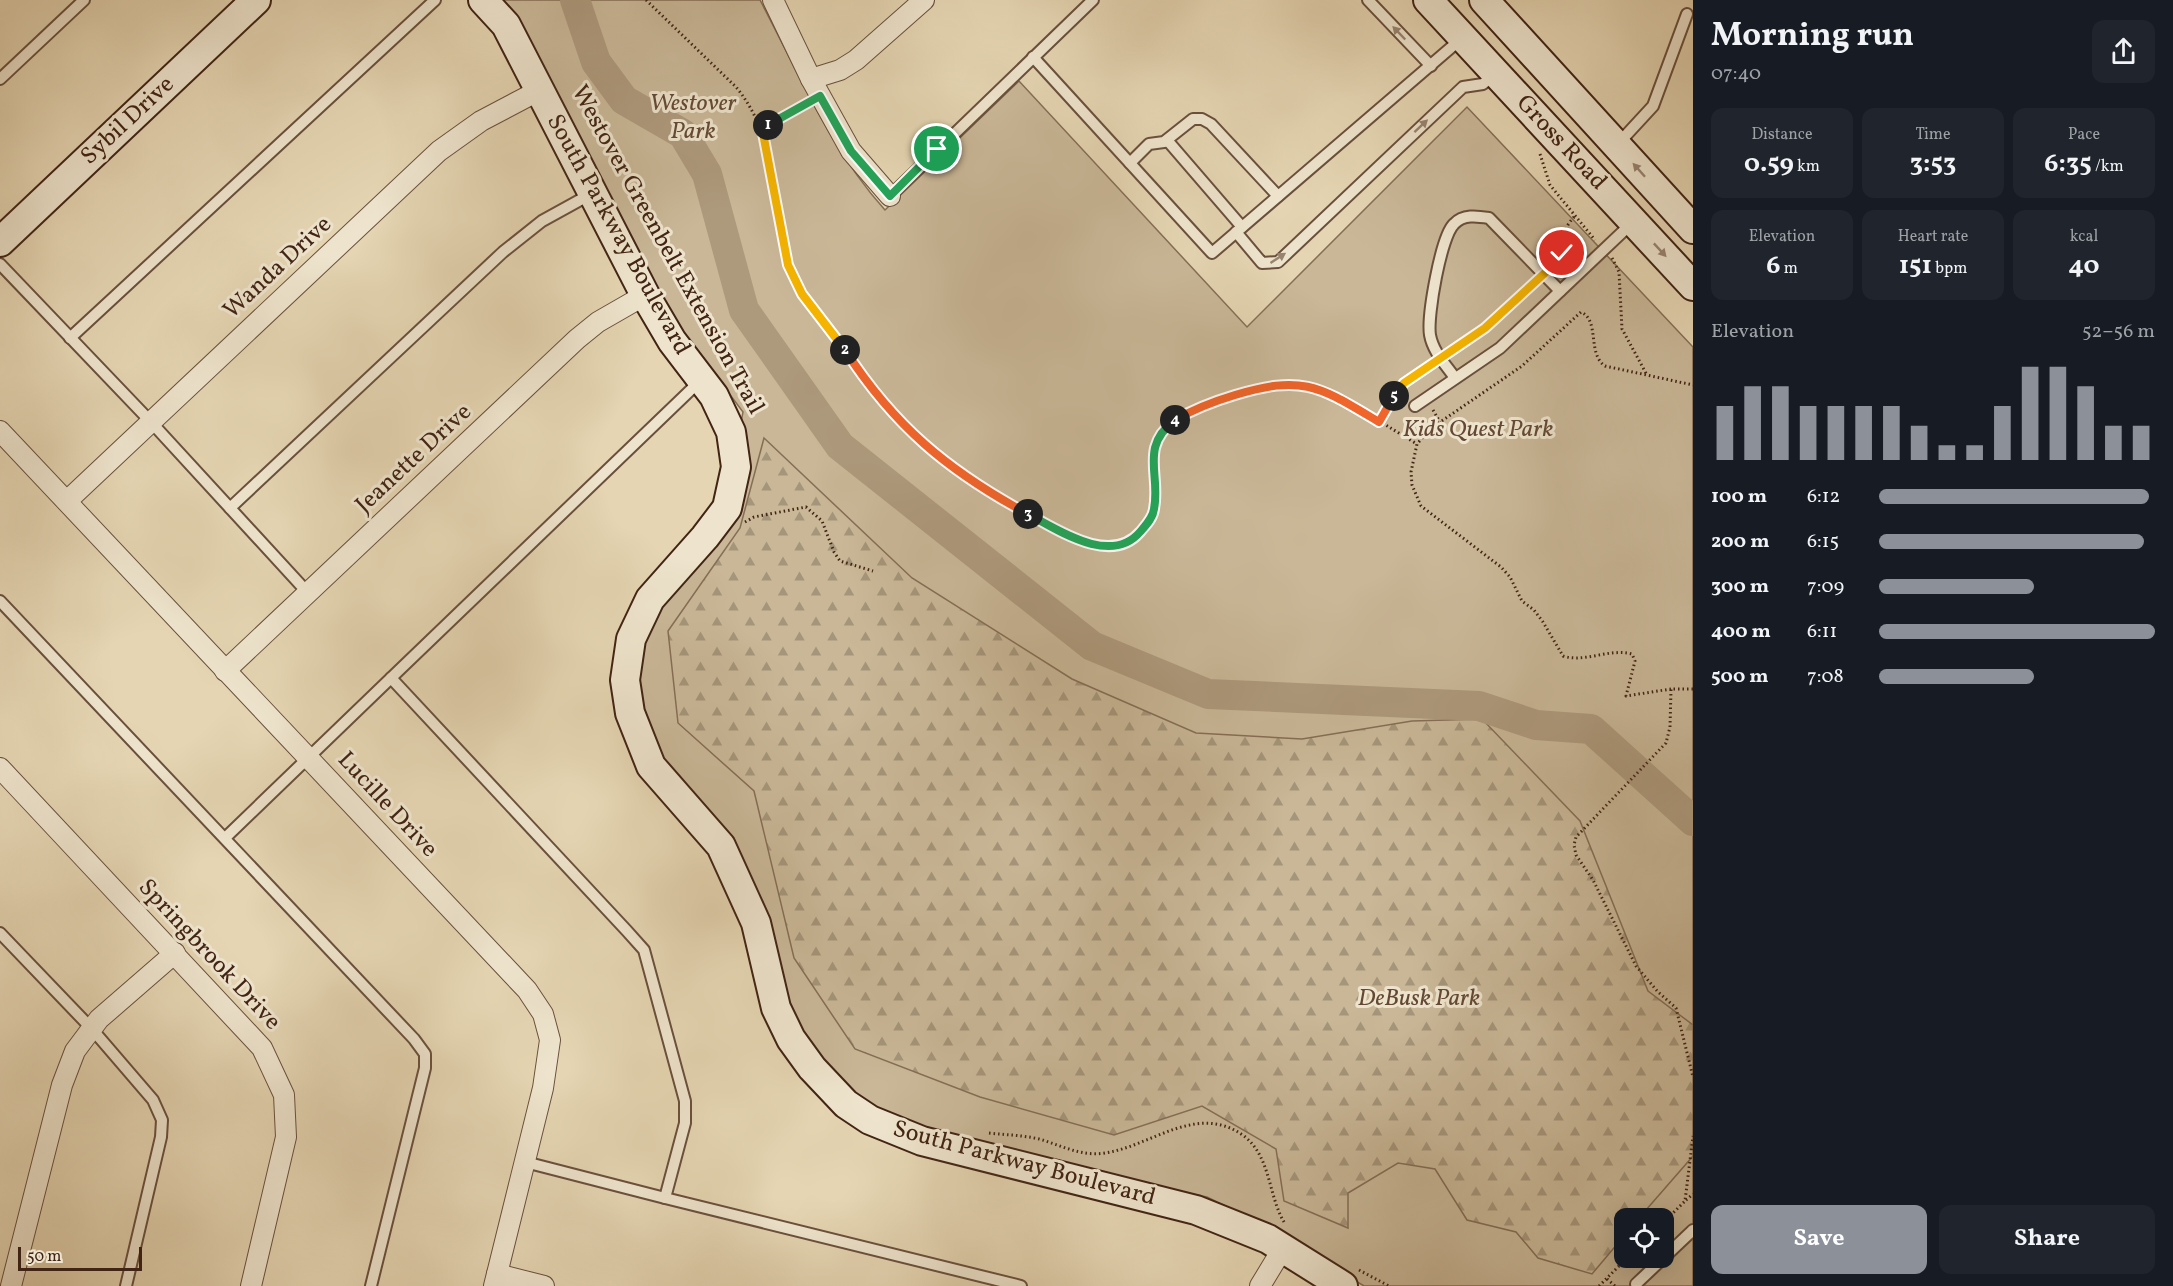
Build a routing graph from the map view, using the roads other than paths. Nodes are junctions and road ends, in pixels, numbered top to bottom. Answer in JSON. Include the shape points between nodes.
{"nodes":[{"id":1,"x":84,"y":0,"type":"edge"},
{"id":2,"x":256,"y":0,"type":"edge"},
{"id":3,"x":435,"y":0,"type":"edge"},
{"id":4,"x":483,"y":0,"type":"edge"},
{"id":5,"x":773,"y":0,"type":"edge"},
{"id":6,"x":924,"y":0,"type":"edge"},
{"id":7,"x":1093,"y":0,"type":"edge"},
{"id":8,"x":1368,"y":0,"type":"edge"},
{"id":9,"x":1428,"y":0,"type":"edge"},
{"id":10,"x":1489,"y":2,"type":"edge"},
{"id":11,"x":1687,"y":14,"type":"dead end"},
{"id":12,"x":1463,"y":38,"type":"junction"},
{"id":13,"x":1033,"y":57,"type":"junction"},
{"id":14,"x":1431,"y":66,"type":"junction"},
{"id":15,"x":1496,"y":73,"type":"junction"},
{"id":16,"x":0,"y":79,"type":"edge"},
{"id":17,"x":815,"y":88,"type":"junction"},
{"id":18,"x":538,"y":91,"type":"junction"},
{"id":19,"x":1167,"y":140,"type":"junction"},
{"id":20,"x":1616,"y":145,"type":"junction"},
{"id":21,"x":1130,"y":163,"type":"junction"},
{"id":22,"x":592,"y":193,"type":"junction"},
{"id":23,"x":890,"y":196,"type":"joint"},
{"id":24,"x":1278,"y":196,"type":"junction"},
{"id":25,"x":1633,"y":222,"type":"junction"},
{"id":26,"x":1693,"y":229,"type":"edge"},
{"id":27,"x":1239,"y":230,"type":"junction"},
{"id":28,"x":0,"y":242,"type":"edge"},
{"id":29,"x":0,"y":264,"type":"edge"},
{"id":30,"x":1693,"y":286,"type":"edge"},
{"id":31,"x":1560,"y":291,"type":"junction"},
{"id":32,"x":645,"y":295,"type":"junction"},
{"id":33,"x":70,"y":338,"type":"junction"},
{"id":34,"x":1455,"y":378,"type":"junction"},
{"id":35,"x":701,"y":379,"type":"junction"},
{"id":36,"x":1415,"y":406,"type":"dead end"},
{"id":37,"x":151,"y":422,"type":"junction"},
{"id":38,"x":0,"y":431,"type":"edge"},
{"id":39,"x":67,"y":501,"type":"junction"},
{"id":40,"x":230,"y":508,"type":"junction"},
{"id":41,"x":308,"y":593,"type":"junction"},
{"id":42,"x":0,"y":601,"type":"edge"},
{"id":43,"x":225,"y":671,"type":"junction"},
{"id":44,"x":391,"y":678,"type":"junction"},
{"id":45,"x":308,"y":758,"type":"junction"},
{"id":46,"x":0,"y":768,"type":"edge"},
{"id":47,"x":225,"y":838,"type":"junction"},
{"id":48,"x":0,"y":933,"type":"edge"},
{"id":49,"x":175,"y":953,"type":"junction"},
{"id":50,"x":92,"y":1029,"type":"junction"},
{"id":51,"x":525,"y":1162,"type":"junction"},
{"id":52,"x":665,"y":1198,"type":"junction"},
{"id":53,"x":1693,"y":1230,"type":"edge"},
{"id":54,"x":1286,"y":1238,"type":"junction"},
{"id":55,"x":1346,"y":1276,"type":"edge"},
{"id":56,"x":495,"y":1280,"type":"edge"},
{"id":57,"x":1636,"y":1284,"type":"dead end"},
{"id":58,"x":11,"y":1286,"type":"edge"},
{"id":59,"x":126,"y":1286,"type":"edge"},
{"id":60,"x":251,"y":1286,"type":"edge"},
{"id":61,"x":371,"y":1286,"type":"edge"},
{"id":62,"x":544,"y":1286,"type":"edge"},
{"id":63,"x":1021,"y":1286,"type":"edge"},
{"id":64,"x":1260,"y":1286,"type":"edge"}],
"edges":[{"from":1,"to":16,"type":"lane"},
{"from":2,"to":28,"type":"street","name":"Sybil Drive"},
{"from":3,"to":33,"type":"lane"},
{"from":4,"to":18,"type":"street","name":"South Parkway Boulevard","via":[[506,25]]},
{"from":5,"to":17,"type":"street"},
{"from":6,"to":17,"type":"street","via":[[856,60]]},
{"from":7,"to":13,"type":"lane"},
{"from":14,"to":8,"type":"lane","one_way":true},
{"from":9,"to":12,"type":"street","name":"Gross Road"},
{"from":10,"to":12,"type":"street"},
{"from":10,"to":20,"type":"street","name":"Gross Road"},
{"from":11,"to":20,"type":"lane","via":[[1653,106]]},
{"from":12,"to":14,"type":"lane"},
{"from":12,"to":15,"type":"street","name":"Gross Road"},
{"from":13,"to":21,"type":"lane"},
{"from":13,"to":23,"type":"lane"},
{"from":14,"to":24,"type":"lane"},
{"from":15,"to":25,"type":"street","name":"Gross Road"},
{"from":27,"to":15,"type":"lane","one_way":true,"via":[[1262,263],[1278,262],[1463,87],[1483,84]]},
{"from":17,"to":23,"type":"street","via":[[851,151]]},
{"from":18,"to":22,"type":"street","name":"South Parkway Boulevard"},
{"from":18,"to":37,"type":"street","name":"Wanda Drive","via":[[481,121],[439,151]]},
{"from":19,"to":21,"type":"lane","via":[[1152,142]]},
{"from":19,"to":24,"type":"lane","via":[[1190,121],[1202,119]]},
{"from":19,"to":27,"type":"lane"},
{"from":26,"to":20,"type":"street","name":"Gross Road","one_way":true},
{"from":21,"to":27,"type":"lane","via":[[1212,253]]},
{"from":22,"to":32,"type":"street","name":"South Parkway Boulevard"},
{"from":22,"to":40,"type":"lane","via":[[542,221],[503,252]]},
{"from":24,"to":27,"type":"lane"},
{"from":25,"to":30,"type":"street","name":"Gross Road","one_way":true},
{"from":25,"to":31,"type":"lane"},
{"from":29,"to":33,"type":"lane"},
{"from":31,"to":34,"type":"lane","via":[[1500,348]]},
{"from":31,"to":34,"type":"lane","via":[[1489,218],[1464,217],[1454,223],[1446,235],[1430,334]]},
{"from":32,"to":35,"type":"street","name":"South Parkway Boulevard","via":[[672,341]]},
{"from":32,"to":41,"type":"street","name":"Jeanette Drive","via":[[577,339]]},
{"from":33,"to":37,"type":"lane"},
{"from":34,"to":36,"type":"lane"},
{"from":35,"to":44,"type":"lane"},
{"from":35,"to":54,"type":"street","name":"South Parkway Boulevard","via":[[731,432],[736,467],[727,507],[650,598],[631,639],[625,680],[630,713],[651,766],[721,846],[756,923],[776,1008],[790,1039],[846,1104],[870,1120],[922,1141],[1196,1210]]},
{"from":37,"to":39,"type":"street","name":"Wanda Drive"},
{"from":37,"to":40,"type":"lane"},
{"from":38,"to":39,"type":"street","name":"Lucille Drive"},
{"from":39,"to":43,"type":"street","name":"Lucille Drive"},
{"from":40,"to":41,"type":"lane"},
{"from":41,"to":43,"type":"street","name":"Jeanette Drive"},
{"from":42,"to":47,"type":"lane"},
{"from":43,"to":45,"type":"street","name":"Lucille Drive"},
{"from":44,"to":45,"type":"lane"},
{"from":44,"to":52,"type":"lane","via":[[644,950],[685,1101],[686,1123]]},
{"from":45,"to":47,"type":"lane"},
{"from":45,"to":51,"type":"street","name":"Lucille Drive","via":[[526,990],[543,1014],[550,1040]]},
{"from":46,"to":49,"type":"street","name":"Springbrook Drive"},
{"from":47,"to":61,"type":"lane","via":[[424,1054],[425,1068]]},
{"from":48,"to":50,"type":"lane"},
{"from":49,"to":50,"type":"street"},
{"from":49,"to":60,"type":"street","name":"Springbrook Drive","via":[[262,1048],[284,1095],[286,1137]]},
{"from":50,"to":58,"type":"street","via":[[75,1051],[62,1085]]},
{"from":50,"to":59,"type":"lane","via":[[153,1100],[162,1120]]},
{"from":51,"to":52,"type":"lane"},
{"from":51,"to":56,"type":"street","name":"Lucille Drive"},
{"from":52,"to":63,"type":"lane"},
{"from":53,"to":57,"type":"lane"},
{"from":54,"to":55,"type":"street","name":"South Parkway Boulevard"},
{"from":54,"to":64,"type":"street"},
{"from":56,"to":62,"type":"street"}]}
